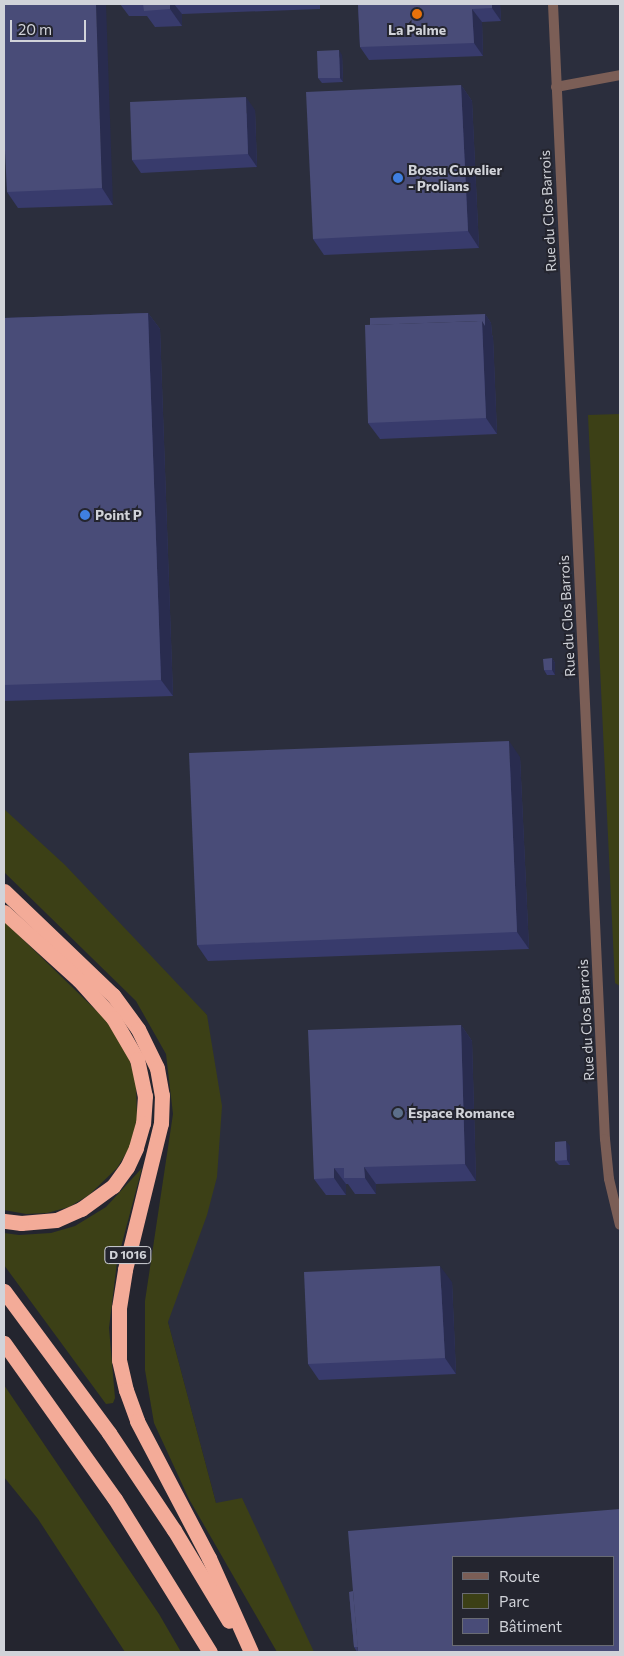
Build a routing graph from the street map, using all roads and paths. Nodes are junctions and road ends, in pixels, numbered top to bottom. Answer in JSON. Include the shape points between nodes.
{"nodes":[{"id":1,"x":553,"y":4,"type":"edge"},
{"id":2,"x":620,"y":75,"type":"edge"},
{"id":3,"x":556,"y":87,"type":"junction"},
{"id":4,"x":4,"y":891,"type":"edge"},
{"id":5,"x":4,"y":912,"type":"edge"},
{"id":6,"x":4,"y":1221,"type":"edge"},
{"id":7,"x":620,"y":1225,"type":"edge"},
{"id":8,"x":4,"y":1291,"type":"edge"},
{"id":9,"x":4,"y":1343,"type":"edge"},
{"id":10,"x":210,"y":1652,"type":"edge"},
{"id":11,"x":247,"y":1652,"type":"edge"},
{"id":12,"x":251,"y":1652,"type":"edge"}],
"edges":[{"from":1,"to":3,"type":"street","name":"Rue du Clos Barrois"},
{"from":2,"to":3,"type":"street"},
{"from":3,"to":7,"type":"street","name":"Rue du Clos Barrois","via":[[605,1139],[609,1179]]},
{"from":4,"to":12,"type":"highway","number":"D 1016","via":[[118,1001],[141,1034],[161,1083],[163,1108],[122,1289],[118,1344],[122,1374],[144,1438],[209,1558]]},
{"from":5,"to":6,"type":"highway","via":[[72,973],[113,1018],[137,1059],[145,1096],[143,1124],[136,1148],[113,1186],[68,1216],[33,1223]]},
{"from":8,"to":11,"type":"highway","via":[[128,1461],[190,1555]]},
{"from":9,"to":10,"type":"highway","via":[[115,1499]]}]}
